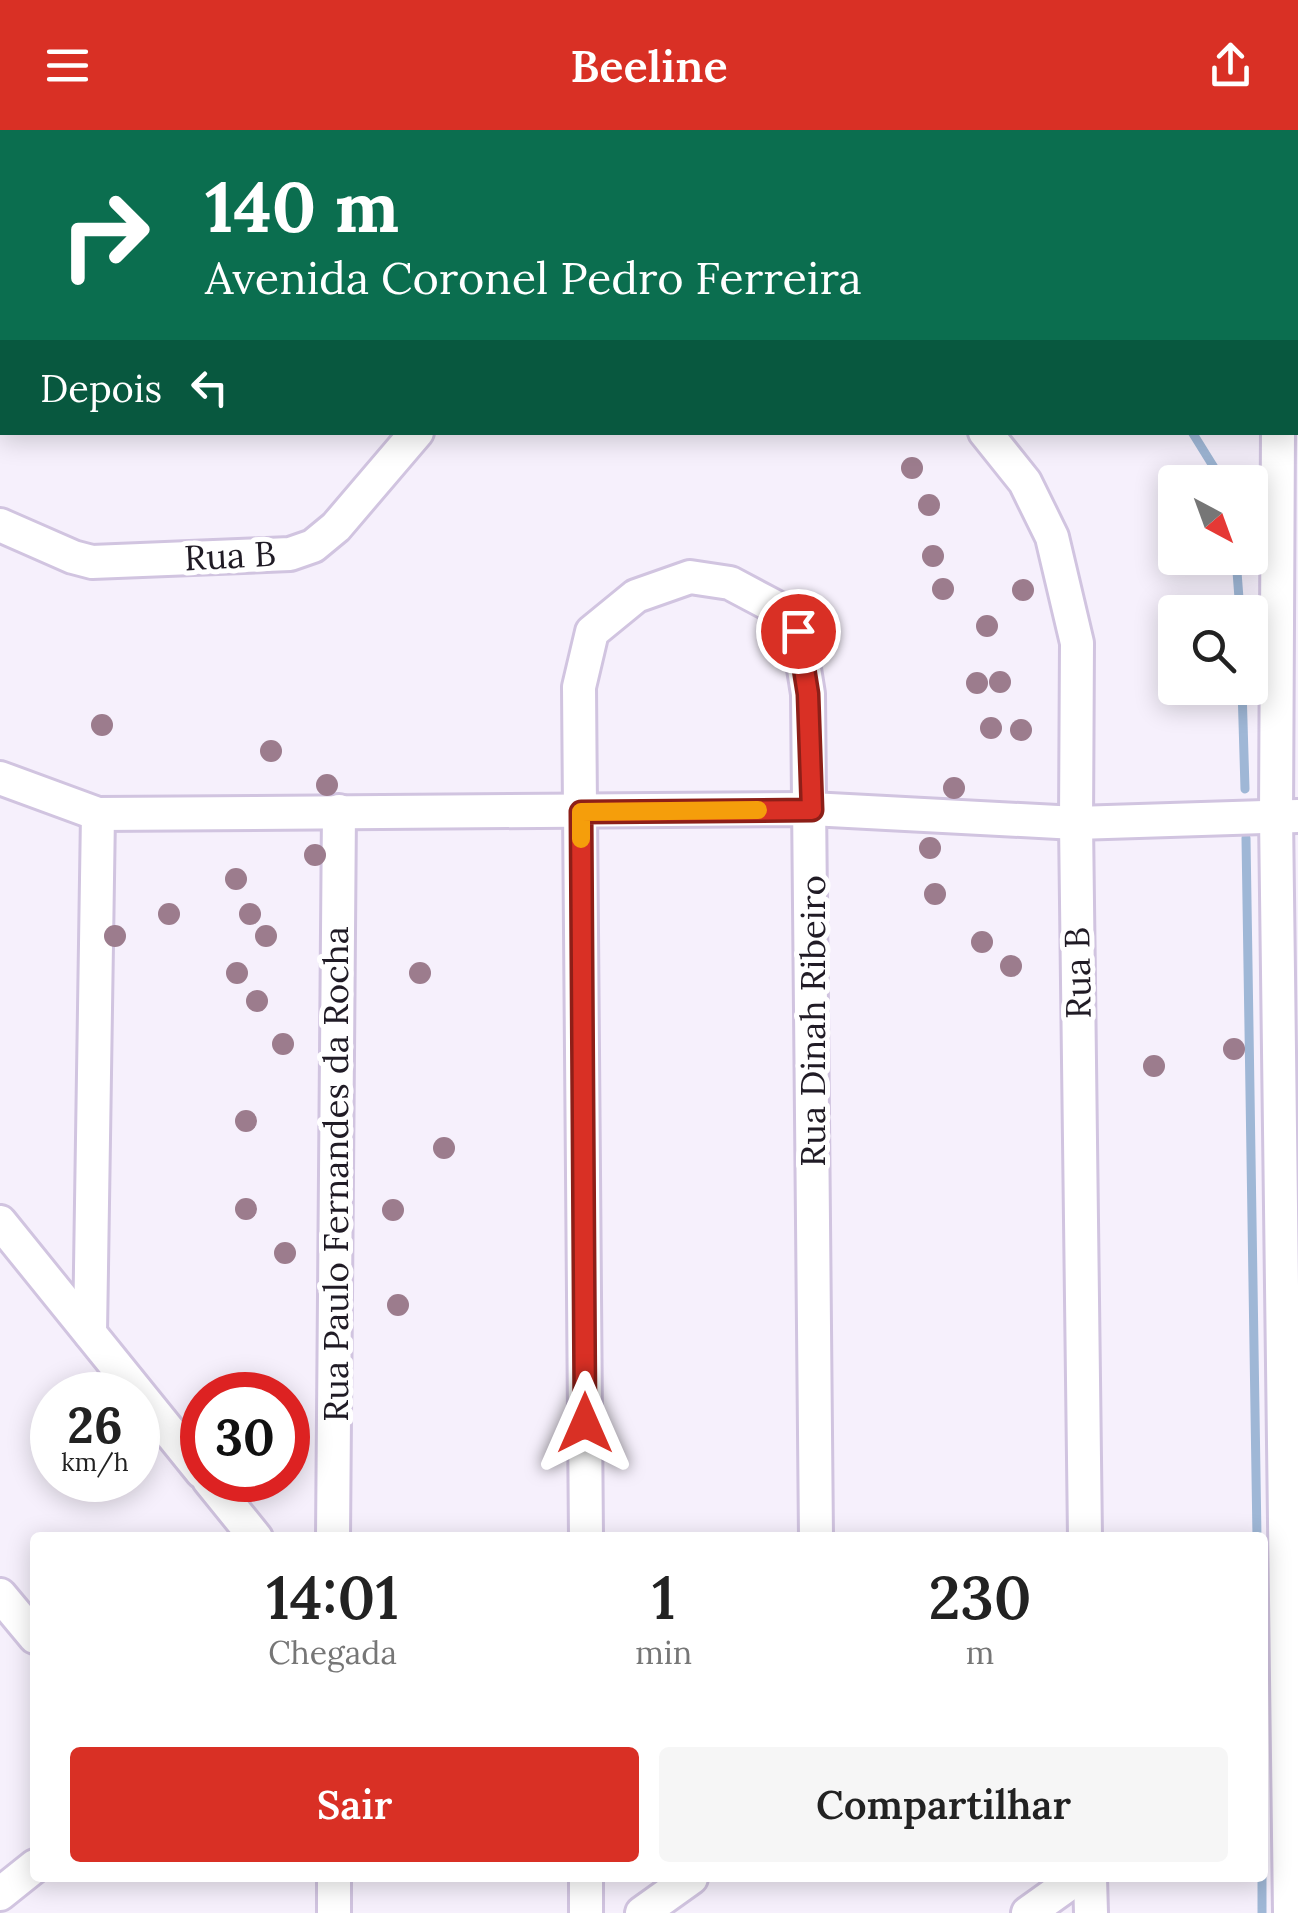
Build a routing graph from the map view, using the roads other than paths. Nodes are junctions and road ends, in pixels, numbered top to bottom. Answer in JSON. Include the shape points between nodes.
{"nodes":[{"id":1,"x":414,"y":435,"type":"edge"},
{"id":2,"x":986,"y":435,"type":"edge"},
{"id":3,"x":1278,"y":435,"type":"edge"},
{"id":4,"x":0,"y":525,"type":"edge"},
{"id":5,"x":0,"y":778,"type":"edge"},
{"id":6,"x":812,"y":810,"type":"junction"},
{"id":7,"x":338,"y":811,"type":"junction"},
{"id":8,"x":581,"y":812,"type":"junction"},
{"id":9,"x":98,"y":814,"type":"junction"},
{"id":10,"x":1287,"y":816,"type":"edge"},
{"id":11,"x":1076,"y":824,"type":"junction"},
{"id":12,"x":0,"y":1222,"type":"edge"},
{"id":13,"x":90,"y":1333,"type":"junction"},
{"id":14,"x":180,"y":1445,"type":"edge"},
{"id":15,"x":227,"y":1502,"type":"edge"},
{"id":16,"x":251,"y":1532,"type":"edge"},
{"id":17,"x":332,"y":1532,"type":"edge"},
{"id":18,"x":586,"y":1532,"type":"edge"},
{"id":19,"x":816,"y":1532,"type":"edge"},
{"id":20,"x":1085,"y":1532,"type":"edge"},
{"id":21,"x":0,"y":1595,"type":"edge"},
{"id":22,"x":30,"y":1631,"type":"edge"},
{"id":23,"x":1283,"y":1639,"type":"edge"},
{"id":24,"x":30,"y":1870,"type":"edge"},
{"id":25,"x":334,"y":1882,"type":"edge"},
{"id":26,"x":586,"y":1882,"type":"edge"},
{"id":27,"x":685,"y":1882,"type":"edge"},
{"id":28,"x":1071,"y":1882,"type":"edge"},
{"id":29,"x":1090,"y":1882,"type":"edge"},
{"id":30,"x":0,"y":1894,"type":"edge"},
{"id":31,"x":334,"y":1913,"type":"edge"},
{"id":32,"x":586,"y":1913,"type":"edge"},
{"id":33,"x":642,"y":1913,"type":"edge"},
{"id":34,"x":1028,"y":1913,"type":"edge"},
{"id":35,"x":1091,"y":1913,"type":"edge"},
{"id":36,"x":1290,"y":1913,"type":"edge"}],
"edges":[{"from":1,"to":4,"type":"street","name":"Rua B","via":[[336,527],[314,546],[290,554],[92,562]]},
{"from":2,"to":11,"type":"street","name":"Rua B","via":[[1025,482],[1052,537],[1068,597],[1077,643]]},
{"from":3,"to":10,"type":"street"},
{"from":5,"to":9,"type":"street"},
{"from":6,"to":8,"type":"street"},
{"from":6,"to":8,"type":"street","name":"Rua Dinah Ribeiro","via":[[808,694],[798,631],[777,608],[730,583],[690,577],[636,596],[592,632],[579,688]]},
{"from":6,"to":11,"type":"street"},
{"from":6,"to":19,"type":"street","name":"Rua Dinah Ribeiro"},
{"from":7,"to":8,"type":"street"},
{"from":7,"to":9,"type":"street"},
{"from":7,"to":17,"type":"street","name":"Rua Paulo Fernandes da Rocha"},
{"from":8,"to":18,"type":"street"},
{"from":9,"to":13,"type":"street"},
{"from":10,"to":11,"type":"street"},
{"from":10,"to":23,"type":"street"},
{"from":11,"to":20,"type":"street","name":"Rua B"},
{"from":12,"to":13,"type":"street"},
{"from":13,"to":14,"type":"street"},
{"from":15,"to":16,"type":"street"},
{"from":21,"to":22,"type":"street"},
{"from":23,"to":36,"type":"street"},
{"from":24,"to":30,"type":"street"},
{"from":25,"to":31,"type":"street"},
{"from":26,"to":32,"type":"street"},
{"from":27,"to":33,"type":"street"},
{"from":28,"to":34,"type":"street"},
{"from":29,"to":35,"type":"street"}]}
